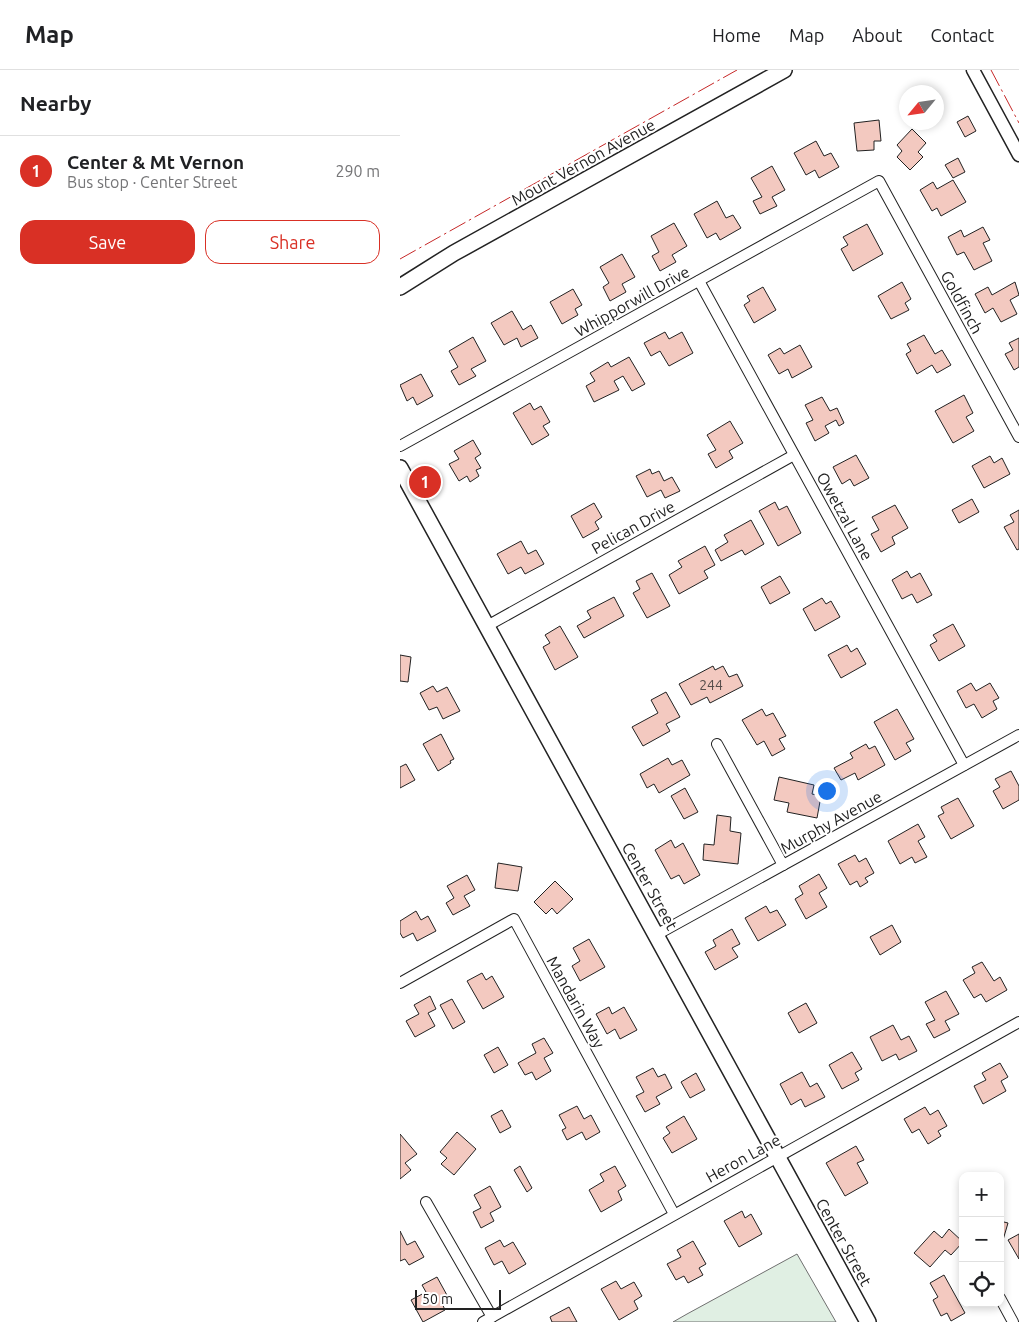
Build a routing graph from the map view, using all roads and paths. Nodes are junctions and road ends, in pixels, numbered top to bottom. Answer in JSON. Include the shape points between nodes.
{"nodes":[{"id":1,"x":784,"y":70,"type":"edge"},
{"id":2,"x":973,"y":70,"type":"edge"},
{"id":3,"x":1019,"y":155,"type":"edge"},
{"id":4,"x":879,"y":181,"type":"joint"},
{"id":5,"x":699,"y":281,"type":"junction"},
{"id":6,"x":400,"y":287,"type":"edge"},
{"id":7,"x":1019,"y":437,"type":"edge"},
{"id":8,"x":400,"y":446,"type":"edge"},
{"id":9,"x":794,"y":455,"type":"junction"},
{"id":10,"x":400,"y":468,"type":"edge"},
{"id":11,"x":487,"y":626,"type":"junction"},
{"id":12,"x":1019,"y":734,"type":"edge"},
{"id":13,"x":717,"y":744,"type":"dead end"},
{"id":14,"x":964,"y":765,"type":"junction"},
{"id":15,"x":784,"y":865,"type":"junction"},
{"id":16,"x":656,"y":935,"type":"junction"},
{"id":17,"x":400,"y":983,"type":"edge"},
{"id":18,"x":1019,"y":1022,"type":"edge"},
{"id":19,"x":777,"y":1156,"type":"junction"},
{"id":20,"x":426,"y":1202,"type":"dead end"},
{"id":21,"x":674,"y":1214,"type":"junction"},
{"id":22,"x":1004,"y":1305,"type":"edge"},
{"id":23,"x":487,"y":1320,"type":"edge"},
{"id":24,"x":868,"y":1322,"type":"edge"},
{"id":25,"x":1013,"y":1322,"type":"edge"}],
"edges":[{"from":1,"to":6,"type":"main road","name":"Mount Vernon Avenue","via":[[454,253]]},
{"from":2,"to":3,"type":"street"},
{"from":4,"to":5,"type":"street","name":"Whipporwill Drive"},
{"from":4,"to":7,"type":"street","name":"Goldfinch"},
{"from":5,"to":8,"type":"street","name":"Whipporwill Drive"},
{"from":5,"to":9,"type":"street","name":"Owetzal Lane"},
{"from":9,"to":11,"type":"street","name":"Pelican Drive"},
{"from":9,"to":14,"type":"street","name":"Owetzal Lane"},
{"from":10,"to":11,"type":"main road","name":"Center Street"},
{"from":11,"to":16,"type":"main road","name":"Center Street"},
{"from":12,"to":14,"type":"street","name":"Murphy Avenue"},
{"from":13,"to":15,"type":"street"},
{"from":14,"to":15,"type":"street","name":"Murphy Avenue"},
{"from":15,"to":16,"type":"street","name":"Murphy Avenue"},
{"from":16,"to":19,"type":"main road","name":"Center Street"},
{"from":17,"to":21,"type":"street","name":"Mandarin Way","via":[[514,919]]},
{"from":18,"to":19,"type":"street","name":"Heron Lane"},
{"from":19,"to":21,"type":"street","name":"Heron Lane"},
{"from":19,"to":24,"type":"main road","name":"Center Street"},
{"from":20,"to":23,"type":"street"},
{"from":21,"to":23,"type":"street","name":"Heron Lane"},
{"from":22,"to":25,"type":"street"}]}
